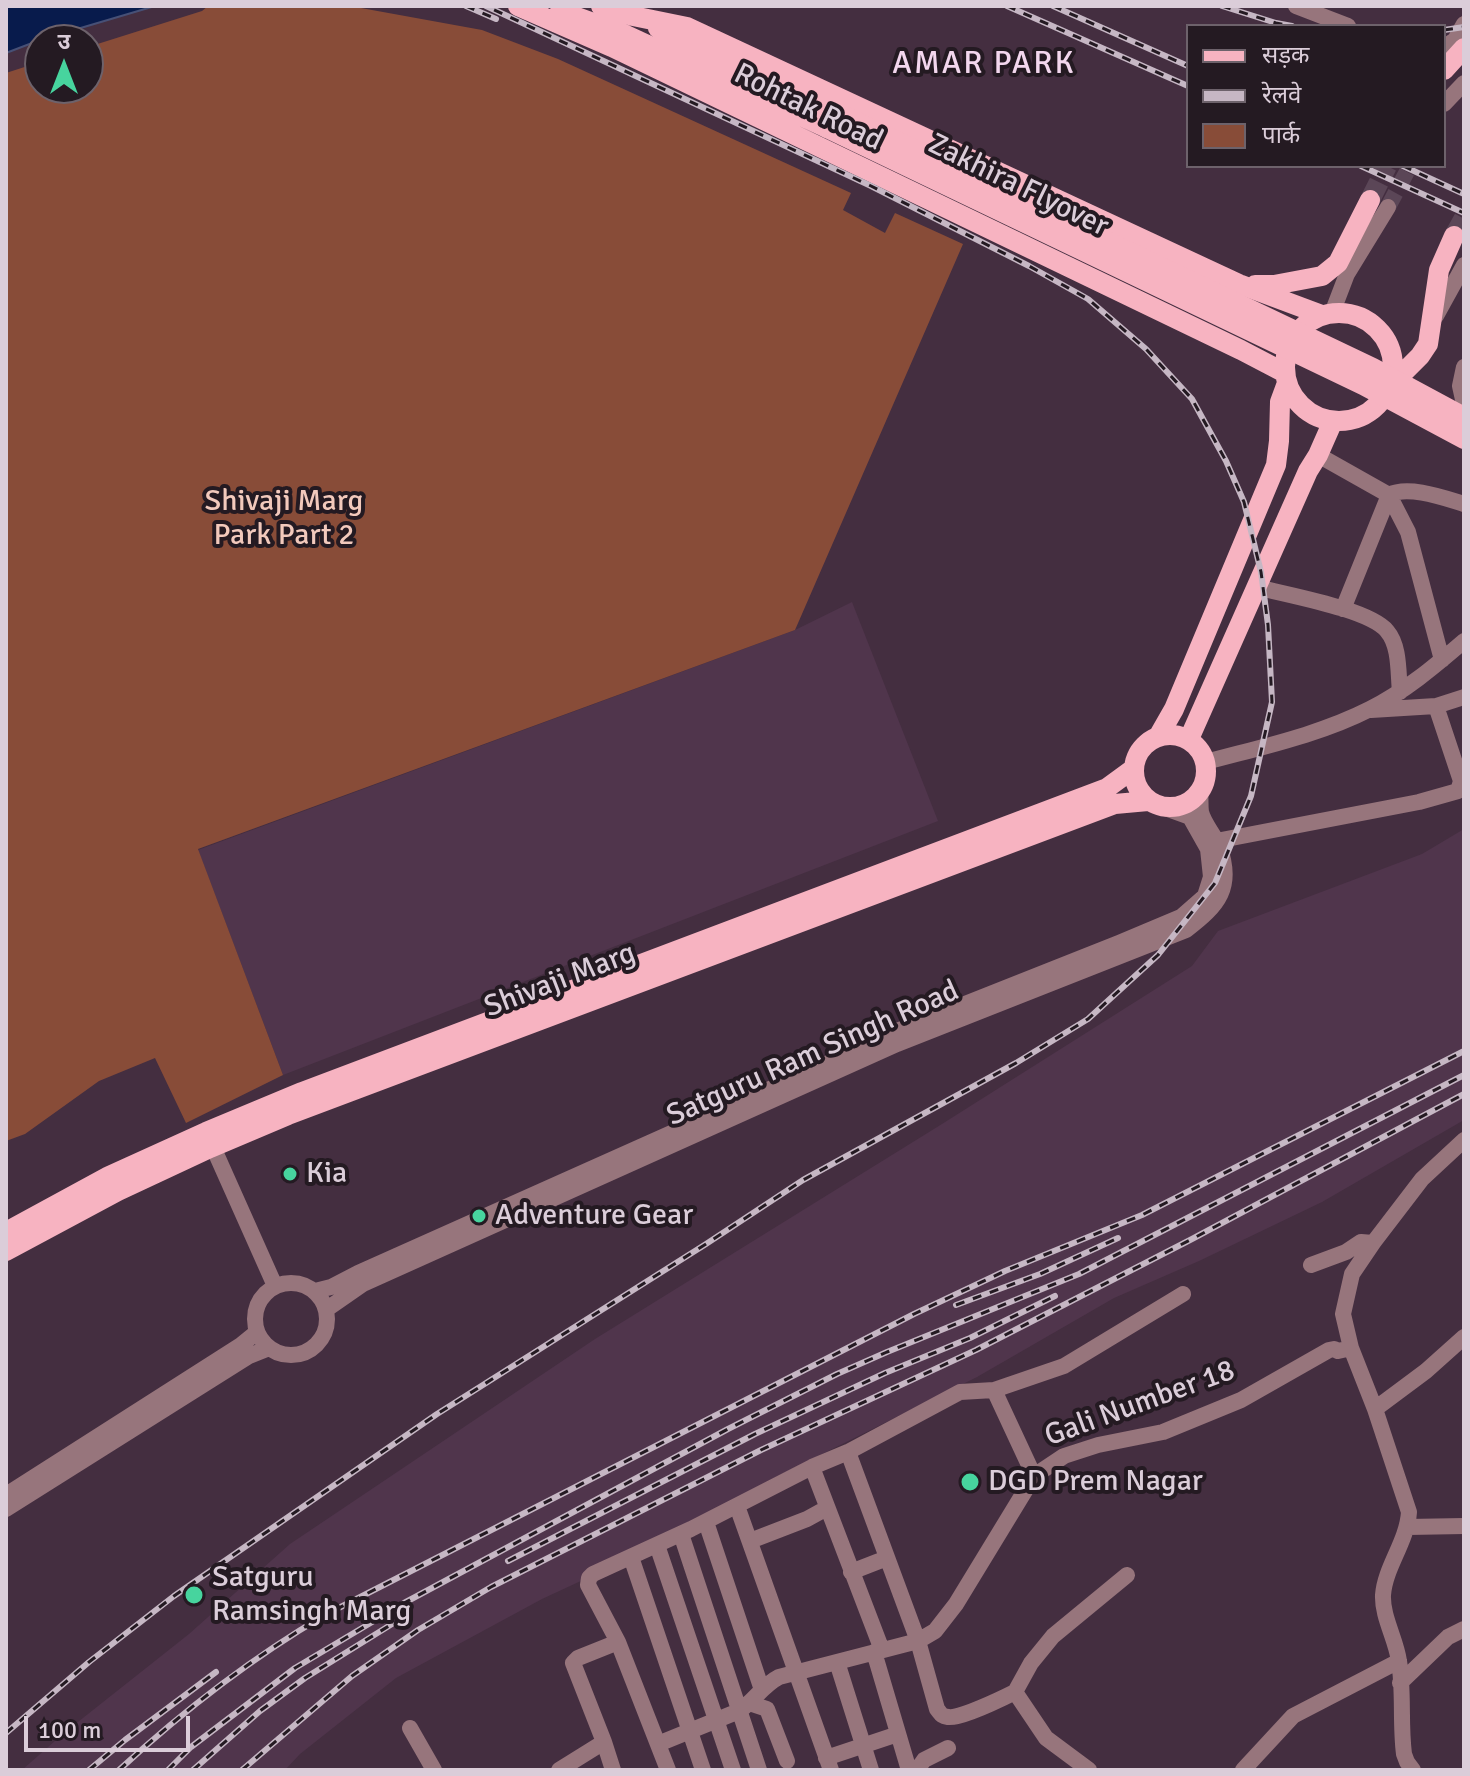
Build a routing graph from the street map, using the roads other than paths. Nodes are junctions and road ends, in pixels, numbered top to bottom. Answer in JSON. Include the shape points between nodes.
{"nodes":[{"id":1,"x":518,"y":6,"type":"edge"},
{"id":2,"x":538,"y":6,"type":"edge"},
{"id":3,"x":601,"y":6,"type":"edge"},
{"id":4,"x":1296,"y":6,"type":"edge"},
{"id":5,"x":633,"y":16,"type":"junction"},
{"id":6,"x":1343,"y":24,"type":"edge"},
{"id":7,"x":1464,"y":24,"type":"edge"},
{"id":8,"x":1446,"y":46,"type":"edge"},
{"id":9,"x":1464,"y":48,"type":"edge"},
{"id":10,"x":1446,"y":68,"type":"edge"},
{"id":11,"x":1464,"y":81,"type":"edge"},
{"id":12,"x":1446,"y":102,"type":"edge"},
{"id":13,"x":832,"y":120,"type":"junction"},
{"id":14,"x":1379,"y":204,"type":"tunnel mouth"},
{"id":15,"x":1454,"y":236,"type":"tunnel mouth"},
{"id":16,"x":1345,"y":264,"type":"junction"},
{"id":17,"x":1464,"y":265,"type":"edge"},
{"id":18,"x":1239,"y":284,"type":"junction"},
{"id":19,"x":1330,"y":314,"type":"junction"},
{"id":20,"x":1433,"y":321,"type":"junction"},
{"id":21,"x":1464,"y":367,"type":"edge"},
{"id":22,"x":1286,"y":378,"type":"junction"},
{"id":23,"x":1390,"y":386,"type":"junction"},
{"id":24,"x":1464,"y":404,"type":"edge"},
{"id":25,"x":1464,"y":417,"type":"edge"},
{"id":26,"x":1333,"y":421,"type":"junction"},
{"id":27,"x":1464,"y":439,"type":"edge"},
{"id":28,"x":1318,"y":455,"type":"junction"},
{"id":29,"x":1389,"y":495,"type":"junction"},
{"id":30,"x":1464,"y":504,"type":"edge"},
{"id":31,"x":1257,"y":587,"type":"junction"},
{"id":32,"x":1343,"y":609,"type":"junction"},
{"id":33,"x":1464,"y":641,"type":"edge"},
{"id":34,"x":1442,"y":660,"type":"junction"},
{"id":35,"x":1400,"y":692,"type":"junction"},
{"id":36,"x":1464,"y":697,"type":"edge"},
{"id":37,"x":1436,"y":706,"type":"junction"},
{"id":38,"x":1369,"y":710,"type":"junction"},
{"id":39,"x":1158,"y":737,"type":"junction"},
{"id":40,"x":1189,"y":739,"type":"junction"},
{"id":41,"x":1206,"y":762,"type":"junction"},
{"id":42,"x":1133,"y":769,"type":"junction"},
{"id":43,"x":1200,"y":793,"type":"junction"},
{"id":44,"x":1157,"y":804,"type":"junction"},
{"id":45,"x":1216,"y":841,"type":"junction"},
{"id":46,"x":210,"y":1140,"type":"junction"},
{"id":47,"x":1464,"y":1140,"type":"edge"},
{"id":48,"x":6,"y":1232,"type":"edge"},
{"id":49,"x":1373,"y":1243,"type":"junction"},
{"id":50,"x":6,"y":1251,"type":"edge"},
{"id":51,"x":1311,"y":1265,"type":"dead end"},
{"id":52,"x":275,"y":1286,"type":"junction"},
{"id":53,"x":315,"y":1291,"type":"junction"},
{"id":54,"x":1183,"y":1294,"type":"dead end"},
{"id":55,"x":327,"y":1309,"type":"junction"},
{"id":56,"x":257,"y":1332,"type":"junction"},
{"id":57,"x":1464,"y":1337,"type":"edge"},
{"id":58,"x":269,"y":1348,"type":"junction"},
{"id":59,"x":1351,"y":1348,"type":"junction"},
{"id":60,"x":1464,"y":1350,"type":"edge"},
{"id":61,"x":994,"y":1390,"type":"junction"},
{"id":62,"x":1377,"y":1415,"type":"junction"},
{"id":63,"x":848,"y":1452,"type":"junction"},
{"id":64,"x":812,"y":1467,"type":"junction"},
{"id":65,"x":1034,"y":1476,"type":"junction"},
{"id":66,"x":6,"y":1495,"type":"edge"},
{"id":67,"x":737,"y":1506,"type":"junction"},
{"id":68,"x":827,"y":1508,"type":"junction"},
{"id":69,"x":6,"y":1509,"type":"edge"},
{"id":70,"x":706,"y":1522,"type":"junction"},
{"id":71,"x":1464,"y":1526,"type":"edge"},
{"id":72,"x":1408,"y":1527,"type":"junction"},
{"id":73,"x":681,"y":1534,"type":"junction"},
{"id":74,"x":750,"y":1541,"type":"junction"},
{"id":75,"x":657,"y":1545,"type":"junction"},
{"id":76,"x":631,"y":1557,"type":"junction"},
{"id":77,"x":887,"y":1558,"type":"junction"},
{"id":78,"x":851,"y":1572,"type":"junction"},
{"id":79,"x":1127,"y":1575,"type":"dead end"},
{"id":80,"x":1464,"y":1629,"type":"edge"},
{"id":81,"x":918,"y":1641,"type":"junction"},
{"id":82,"x":618,"y":1642,"type":"junction"},
{"id":83,"x":878,"y":1651,"type":"junction"},
{"id":84,"x":1399,"y":1661,"type":"junction"},
{"id":85,"x":837,"y":1662,"type":"junction"},
{"id":86,"x":796,"y":1672,"type":"junction"},
{"id":87,"x":1400,"y":1683,"type":"junction"},
{"id":88,"x":762,"y":1690,"type":"junction"},
{"id":89,"x":1015,"y":1692,"type":"junction"},
{"id":90,"x":744,"y":1707,"type":"junction"},
{"id":91,"x":717,"y":1720,"type":"junction"},
{"id":92,"x":410,"y":1728,"type":"dead end"},
{"id":93,"x":690,"y":1731,"type":"junction"},
{"id":94,"x":898,"y":1734,"type":"junction"},
{"id":95,"x":604,"y":1742,"type":"junction"},
{"id":96,"x":658,"y":1744,"type":"junction"},
{"id":97,"x":863,"y":1746,"type":"junction"},
{"id":98,"x":948,"y":1748,"type":"dead end"},
{"id":99,"x":787,"y":1761,"type":"dead end"},
{"id":100,"x":828,"y":1764,"type":"edge"},
{"id":101,"x":913,"y":1769,"type":"edge"},
{"id":102,"x":434,"y":1770,"type":"edge"},
{"id":103,"x":559,"y":1770,"type":"edge"},
{"id":104,"x":613,"y":1770,"type":"edge"},
{"id":105,"x":668,"y":1770,"type":"edge"},
{"id":106,"x":703,"y":1770,"type":"edge"},
{"id":107,"x":733,"y":1770,"type":"edge"},
{"id":108,"x":759,"y":1770,"type":"edge"},
{"id":109,"x":871,"y":1770,"type":"edge"},
{"id":110,"x":1089,"y":1770,"type":"edge"},
{"id":111,"x":1243,"y":1770,"type":"edge"},
{"id":112,"x":1413,"y":1770,"type":"edge"}],
"edges":[{"from":1,"to":22,"type":"main road","name":"Rohtak Road","via":[[1227,343]]},
{"from":2,"to":13,"type":"main road","name":"Zakhira Flyover","via":[[626,35]]},
{"from":3,"to":5,"type":"main road","name":"Rohtak Road"},
{"from":4,"to":6,"type":"street"},
{"from":5,"to":13,"type":"main road","name":"Zakhira Flyover"},
{"from":5,"to":18,"type":"main road","name":"Rohtak Road","via":[[687,27]]},
{"from":7,"to":8,"type":"street"},
{"from":9,"to":10,"type":"main road"},
{"from":11,"to":12,"type":"street"},
{"from":13,"to":25,"type":"main road","name":"Zakhira Flyover","bridge":true,"via":[[1373,368]]},
{"from":13,"to":27,"type":"main road","name":"Zakhira Flyover","bridge":true},
{"from":14,"to":16,"type":"main road"},
{"from":15,"to":20,"type":"main road","via":[[1439,270]]},
{"from":16,"to":18,"type":"main road","via":[[1338,263],[1322,276],[1274,285]]},
{"from":16,"to":19,"type":"street"},
{"from":17,"to":20,"type":"street"},
{"from":18,"to":19,"type":"main road","name":"Rohtak Road"},
{"from":19,"to":22,"type":"main road","via":[[1305,324],[1293,338]]},
{"from":19,"to":23,"type":"main road","via":[[1355,315],[1383,335],[1391,351]]},
{"from":20,"to":23,"type":"main road","via":[[1428,344]]},
{"from":21,"to":24,"type":"street"},
{"from":22,"to":26,"type":"main road","via":[[1304,409]]},
{"from":22,"to":39,"type":"main road","via":[[1276,465]]},
{"from":23,"to":26,"type":"main road","via":[[1361,417]]},
{"from":26,"to":28,"type":"main road"},
{"from":28,"to":29,"type":"street"},
{"from":28,"to":31,"type":"main road"},
{"from":29,"to":30,"type":"street","via":[[1404,491]]},
{"from":29,"to":32,"type":"street"},
{"from":29,"to":34,"type":"street","via":[[1408,532]]},
{"from":31,"to":32,"type":"street"},
{"from":31,"to":40,"type":"main road"},
{"from":32,"to":35,"type":"street","via":[[1387,631],[1395,648]]},
{"from":33,"to":34,"type":"street"},
{"from":34,"to":35,"type":"street"},
{"from":35,"to":38,"type":"street"},
{"from":36,"to":37,"type":"street"},
{"from":37,"to":38,"type":"street"},
{"from":37,"to":45,"type":"street","via":[[1461,781],[1453,793]]},
{"from":38,"to":41,"type":"street"},
{"from":39,"to":40,"type":"main road"},
{"from":39,"to":42,"type":"main road","via":[[1137,755]]},
{"from":40,"to":41,"type":"main road"},
{"from":41,"to":43,"type":"main road","via":[[1207,779]]},
{"from":42,"to":44,"type":"main road","via":[[1137,787]]},
{"from":42,"to":46,"type":"main road","name":"Shivaji Marg","via":[[1107,788],[302,1092]]},
{"from":43,"to":44,"type":"main road","via":[[1185,805]]},
{"from":43,"to":45,"type":"street","name":"Satguru Ram Singh Road","via":[[1201,813]]},
{"from":44,"to":46,"type":"main road","name":"Shivaji Marg","via":[[1115,804]]},
{"from":44,"to":53,"type":"street","name":"Satguru Ram Singh Road","via":[[1190,817],[1208,849],[1211,877],[1205,896],[1181,917],[892,1033]]},
{"from":45,"to":55,"type":"street","name":"Satguru Ram Singh Road","via":[[1226,878],[1218,900],[1186,930],[897,1044],[363,1284]]},
{"from":46,"to":48,"type":"main road","name":"Shivaji Marg","via":[[109,1176]]},
{"from":46,"to":50,"type":"main road","name":"Shivaji Marg"},
{"from":46,"to":52,"type":"street"},
{"from":47,"to":49,"type":"street","via":[[1422,1179]]},
{"from":49,"to":51,"type":"street","via":[[1361,1242]]},
{"from":49,"to":59,"type":"street","via":[[1352,1274],[1343,1314]]},
{"from":52,"to":53,"type":"street","via":[[288,1282]]},
{"from":52,"to":56,"type":"street","via":[[261,1298],[255,1314]]},
{"from":53,"to":55,"type":"street"},
{"from":54,"to":61,"type":"street","via":[[1064,1366]]},
{"from":55,"to":58,"type":"street","via":[[321,1340],[308,1351],[295,1355]]},
{"from":56,"to":58,"type":"street"},
{"from":56,"to":66,"type":"street"},
{"from":57,"to":62,"type":"street"},
{"from":58,"to":69,"type":"street"},
{"from":59,"to":62,"type":"street"},
{"from":59,"to":65,"type":"street","name":"Gali Number 18","via":[[1329,1350],[1241,1400],[1163,1432],[1064,1456]]},
{"from":60,"to":62,"type":"street","via":[[1422,1387]]},
{"from":61,"to":63,"type":"street","via":[[960,1392]]},
{"from":61,"to":65,"type":"street"},
{"from":62,"to":72,"type":"street","via":[[1409,1512]]},
{"from":63,"to":64,"type":"street"},
{"from":63,"to":77,"type":"street"},
{"from":64,"to":67,"type":"street"},
{"from":64,"to":68,"type":"street"},
{"from":65,"to":81,"type":"street","via":[[956,1604],[935,1631]]},
{"from":67,"to":70,"type":"street"},
{"from":67,"to":74,"type":"street"},
{"from":68,"to":74,"type":"street"},
{"from":68,"to":78,"type":"street"},
{"from":70,"to":73,"type":"street"},
{"from":70,"to":88,"type":"street"},
{"from":71,"to":72,"type":"street"},
{"from":72,"to":84,"type":"street","via":[[1383,1594]]},
{"from":73,"to":75,"type":"street"},
{"from":73,"to":90,"type":"street"},
{"from":74,"to":86,"type":"street"},
{"from":75,"to":76,"type":"street"},
{"from":75,"to":91,"type":"street"},
{"from":76,"to":82,"type":"street","via":[[589,1578]]},
{"from":76,"to":93,"type":"street"},
{"from":77,"to":78,"type":"street"},
{"from":77,"to":81,"type":"street"},
{"from":78,"to":83,"type":"street"},
{"from":79,"to":89,"type":"street","via":[[1053,1636]]},
{"from":80,"to":87,"type":"street","via":[[1448,1637]]},
{"from":81,"to":83,"type":"street"},
{"from":81,"to":89,"type":"street","via":[[942,1715],[953,1717]]},
{"from":82,"to":95,"type":"street","via":[[573,1663]]},
{"from":82,"to":96,"type":"street"},
{"from":83,"to":85,"type":"street"},
{"from":83,"to":94,"type":"street"},
{"from":84,"to":87,"type":"street"},
{"from":84,"to":111,"type":"street","via":[[1293,1716]]},
{"from":85,"to":86,"type":"street"},
{"from":85,"to":97,"type":"street"},
{"from":86,"to":88,"type":"street","via":[[774,1679]]},
{"from":86,"to":100,"type":"street"},
{"from":87,"to":112,"type":"street","via":[[1404,1754]]},
{"from":88,"to":90,"type":"street"},
{"from":89,"to":110,"type":"street","via":[[1046,1738]]},
{"from":90,"to":91,"type":"street"},
{"from":90,"to":99,"type":"street","via":[[767,1709]]},
{"from":90,"to":108,"type":"street"},
{"from":91,"to":93,"type":"street"},
{"from":91,"to":107,"type":"street"},
{"from":92,"to":102,"type":"street"},
{"from":93,"to":96,"type":"street"},
{"from":93,"to":106,"type":"street"},
{"from":94,"to":97,"type":"street"},
{"from":94,"to":101,"type":"street"},
{"from":95,"to":103,"type":"street"},
{"from":95,"to":104,"type":"street"},
{"from":96,"to":105,"type":"street"},
{"from":97,"to":100,"type":"street"},
{"from":97,"to":109,"type":"street"},
{"from":98,"to":101,"type":"street"}]}
